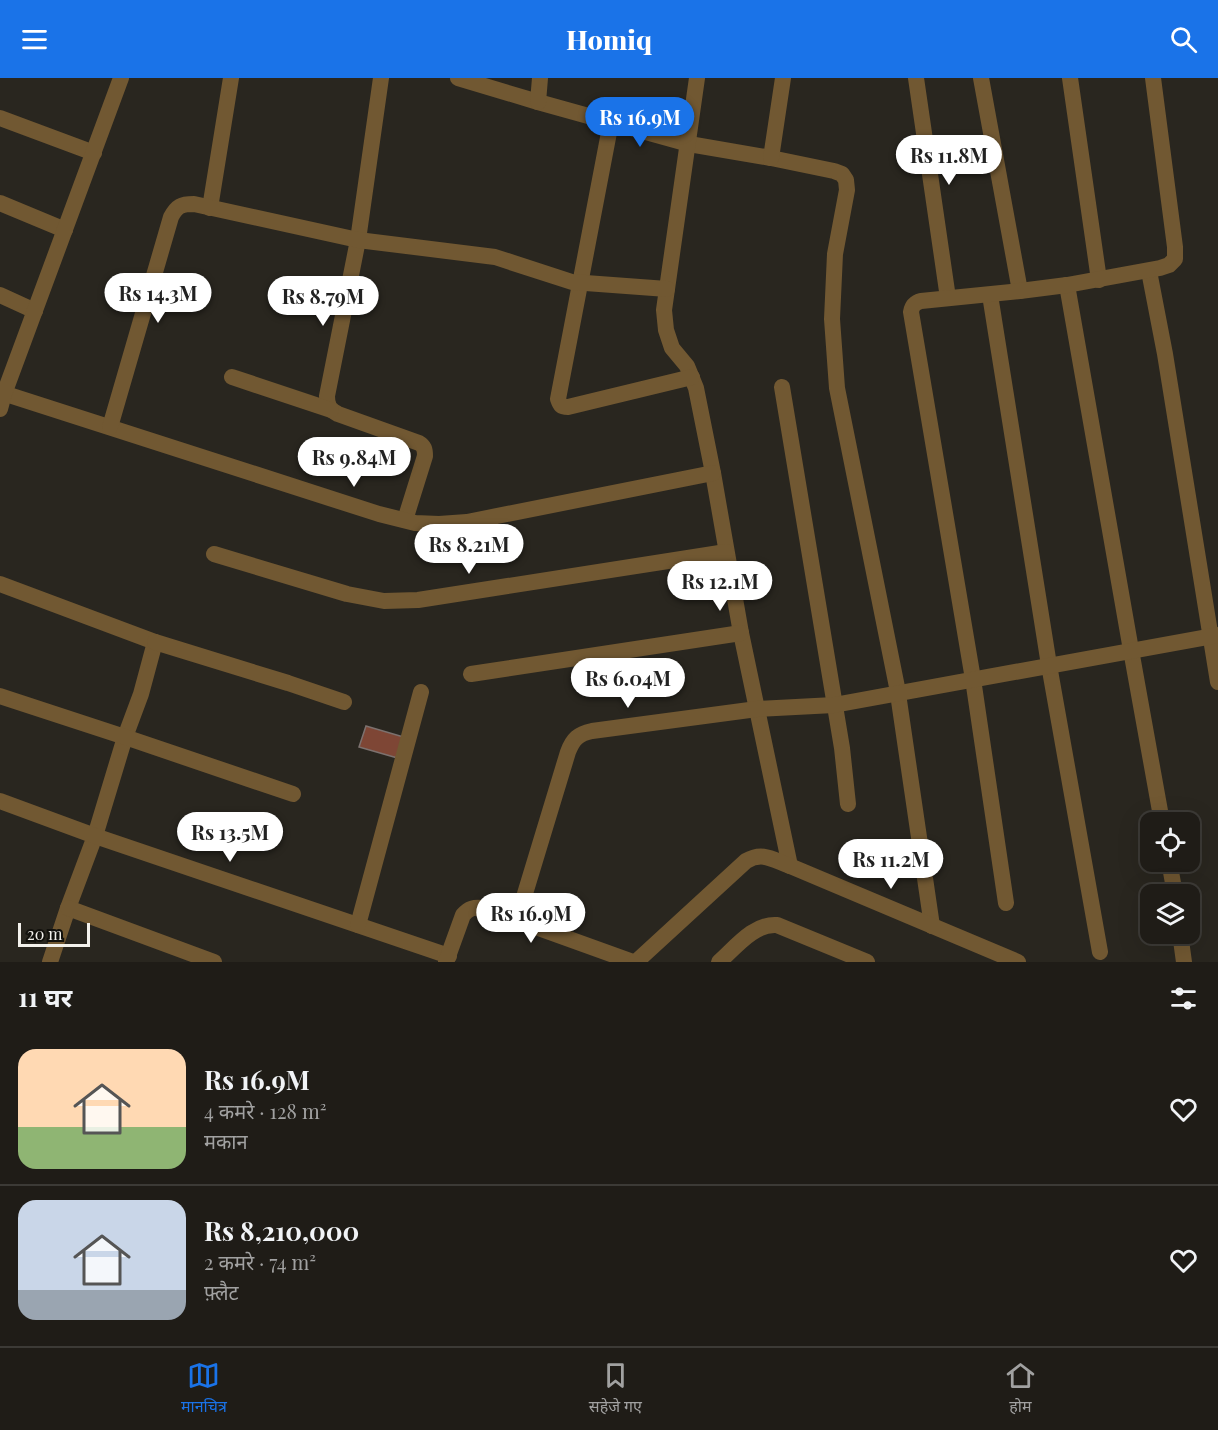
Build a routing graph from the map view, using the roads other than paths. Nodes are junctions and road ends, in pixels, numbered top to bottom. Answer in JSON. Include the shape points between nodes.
{"nodes":[{"id":1,"x":122,"y":78,"type":"edge"},
{"id":2,"x":231,"y":78,"type":"edge"},
{"id":3,"x":381,"y":78,"type":"edge"},
{"id":4,"x":458,"y":78,"type":"edge"},
{"id":5,"x":540,"y":78,"type":"edge"},
{"id":6,"x":697,"y":78,"type":"edge"},
{"id":7,"x":783,"y":78,"type":"edge"},
{"id":8,"x":916,"y":78,"type":"edge"},
{"id":9,"x":981,"y":78,"type":"edge"},
{"id":10,"x":1070,"y":78,"type":"edge"},
{"id":11,"x":1153,"y":78,"type":"edge"},
{"id":12,"x":538,"y":102,"type":"junction"},
{"id":13,"x":0,"y":118,"type":"edge"},
{"id":14,"x":611,"y":122,"type":"junction"},
{"id":15,"x":688,"y":144,"type":"junction"},
{"id":16,"x":94,"y":153,"type":"junction"},
{"id":17,"x":771,"y":158,"type":"junction"},
{"id":18,"x":0,"y":203,"type":"edge"},
{"id":19,"x":210,"y":208,"type":"junction"},
{"id":20,"x":65,"y":230,"type":"junction"},
{"id":21,"x":358,"y":240,"type":"junction"},
{"id":22,"x":1149,"y":271,"type":"junction"},
{"id":23,"x":1099,"y":280,"type":"junction"},
{"id":24,"x":580,"y":282,"type":"junction"},
{"id":25,"x":1067,"y":285,"type":"junction"},
{"id":26,"x":668,"y":289,"type":"junction"},
{"id":27,"x":1020,"y":291,"type":"junction"},
{"id":28,"x":0,"y":295,"type":"edge"},
{"id":29,"x":990,"y":295,"type":"junction"},
{"id":30,"x":948,"y":298,"type":"junction"},
{"id":31,"x":35,"y":311,"type":"junction"},
{"id":32,"x":232,"y":377,"type":"dead end"},
{"id":33,"x":692,"y":377,"type":"junction"},
{"id":34,"x":782,"y":387,"type":"dead end"},
{"id":35,"x":1,"y":398,"type":"edge"},
{"id":36,"x":331,"y":411,"type":"junction"},
{"id":37,"x":110,"y":427,"type":"junction"},
{"id":38,"x":713,"y":473,"type":"junction"},
{"id":39,"x":405,"y":520,"type":"junction"},
{"id":40,"x":726,"y":552,"type":"junction"},
{"id":41,"x":214,"y":554,"type":"dead end"},
{"id":42,"x":0,"y":584,"type":"edge"},
{"id":43,"x":741,"y":633,"type":"junction"},
{"id":44,"x":1214,"y":635,"type":"edge"},
{"id":45,"x":155,"y":642,"type":"junction"},
{"id":46,"x":1131,"y":650,"type":"junction"},
{"id":47,"x":1049,"y":665,"type":"junction"},
{"id":48,"x":471,"y":674,"type":"dead end"},
{"id":49,"x":973,"y":679,"type":"junction"},
{"id":50,"x":1218,"y":682,"type":"edge"},
{"id":51,"x":421,"y":692,"type":"dead end"},
{"id":52,"x":898,"y":693,"type":"junction"},
{"id":53,"x":0,"y":696,"type":"edge"},
{"id":54,"x":344,"y":702,"type":"dead end"},
{"id":55,"x":834,"y":705,"type":"junction"},
{"id":56,"x":757,"y":710,"type":"junction"},
{"id":57,"x":125,"y":736,"type":"junction"},
{"id":58,"x":293,"y":794,"type":"dead end"},
{"id":59,"x":0,"y":801,"type":"edge"},
{"id":60,"x":848,"y":804,"type":"dead end"},
{"id":61,"x":1160,"y":812,"type":"edge"},
{"id":62,"x":95,"y":836,"type":"junction"},
{"id":63,"x":790,"y":866,"type":"junction"},
{"id":64,"x":1006,"y":903,"type":"dead end"},
{"id":65,"x":68,"y":908,"type":"junction"},
{"id":66,"x":517,"y":920,"type":"junction"},
{"id":67,"x":358,"y":925,"type":"junction"},
{"id":68,"x":932,"y":926,"type":"junction"},
{"id":69,"x":1182,"y":944,"type":"edge"},
{"id":70,"x":1100,"y":951,"type":"dead end"},
{"id":71,"x":447,"y":959,"type":"edge"},
{"id":72,"x":50,"y":962,"type":"edge"},
{"id":73,"x":214,"y":962,"type":"edge"},
{"id":74,"x":634,"y":962,"type":"edge"},
{"id":75,"x":719,"y":962,"type":"edge"},
{"id":76,"x":867,"y":962,"type":"edge"},
{"id":77,"x":1018,"y":962,"type":"edge"},
{"id":78,"x":1184,"y":962,"type":"edge"}],
"edges":[{"from":1,"to":16,"type":"street"},
{"from":2,"to":19,"type":"street"},
{"from":3,"to":21,"type":"street"},
{"from":4,"to":12,"type":"street"},
{"from":5,"to":12,"type":"street"},
{"from":6,"to":15,"type":"street"},
{"from":7,"to":17,"type":"street"},
{"from":8,"to":30,"type":"street"},
{"from":9,"to":27,"type":"street"},
{"from":10,"to":23,"type":"street"},
{"from":11,"to":22,"type":"street","via":[[1175,259]]},
{"from":12,"to":14,"type":"street"},
{"from":13,"to":16,"type":"street"},
{"from":14,"to":15,"type":"street"},
{"from":14,"to":24,"type":"street"},
{"from":15,"to":17,"type":"street"},
{"from":15,"to":26,"type":"street"},
{"from":16,"to":20,"type":"street"},
{"from":17,"to":52,"type":"street","via":[[834,171],[846,180],[832,308],[837,388]]},
{"from":18,"to":20,"type":"street"},
{"from":19,"to":21,"type":"street"},
{"from":19,"to":37,"type":"street","via":[[183,204],[171,217]]},
{"from":20,"to":31,"type":"street"},
{"from":21,"to":24,"type":"street","via":[[495,257]]},
{"from":21,"to":36,"type":"street","via":[[327,396]]},
{"from":22,"to":23,"type":"street"},
{"from":22,"to":44,"type":"street"},
{"from":23,"to":25,"type":"street"},
{"from":24,"to":26,"type":"street"},
{"from":24,"to":33,"type":"street","via":[[558,399],[562,407]]},
{"from":25,"to":27,"type":"street"},
{"from":25,"to":46,"type":"street"},
{"from":26,"to":33,"type":"street","via":[[666,330],[672,348]]},
{"from":27,"to":29,"type":"street"},
{"from":28,"to":31,"type":"street"},
{"from":29,"to":30,"type":"street"},
{"from":29,"to":47,"type":"street"},
{"from":30,"to":49,"type":"street","via":[[915,303],[911,312]]},
{"from":31,"to":35,"type":"street"},
{"from":32,"to":36,"type":"street"},
{"from":33,"to":38,"type":"street"},
{"from":34,"to":55,"type":"street"},
{"from":35,"to":37,"type":"street"},
{"from":36,"to":39,"type":"street","via":[[423,445],[424,456]]},
{"from":37,"to":39,"type":"street"},
{"from":38,"to":39,"type":"street","via":[[467,522]]},
{"from":38,"to":40,"type":"street"},
{"from":40,"to":41,"type":"street","via":[[418,600],[384,601],[347,594]]},
{"from":40,"to":43,"type":"street"},
{"from":42,"to":45,"type":"street"},
{"from":43,"to":48,"type":"street"},
{"from":43,"to":56,"type":"street"},
{"from":44,"to":46,"type":"street"},
{"from":44,"to":50,"type":"street"},
{"from":45,"to":54,"type":"street"},
{"from":45,"to":57,"type":"street"},
{"from":46,"to":47,"type":"street"},
{"from":46,"to":61,"type":"street"},
{"from":47,"to":49,"type":"street"},
{"from":47,"to":70,"type":"street"},
{"from":49,"to":52,"type":"street"},
{"from":49,"to":64,"type":"street"},
{"from":51,"to":67,"type":"street"},
{"from":52,"to":55,"type":"street"},
{"from":52,"to":68,"type":"street"},
{"from":53,"to":57,"type":"street"},
{"from":55,"to":56,"type":"street"},
{"from":55,"to":60,"type":"street"},
{"from":56,"to":63,"type":"street"},
{"from":56,"to":66,"type":"street","via":[[580,734],[568,752]]},
{"from":57,"to":58,"type":"street"},
{"from":57,"to":62,"type":"street"},
{"from":59,"to":62,"type":"street"},
{"from":62,"to":65,"type":"street"},
{"from":62,"to":67,"type":"street"},
{"from":63,"to":68,"type":"street"},
{"from":63,"to":74,"type":"street","via":[[754,856]]},
{"from":65,"to":72,"type":"street"},
{"from":65,"to":73,"type":"street"},
{"from":66,"to":71,"type":"street","via":[[483,908],[467,910]]},
{"from":66,"to":74,"type":"street"},
{"from":67,"to":71,"type":"street"},
{"from":68,"to":77,"type":"street"},
{"from":69,"to":78,"type":"street"},
{"from":75,"to":76,"type":"street","via":[[755,930],[769,924]]}]}
